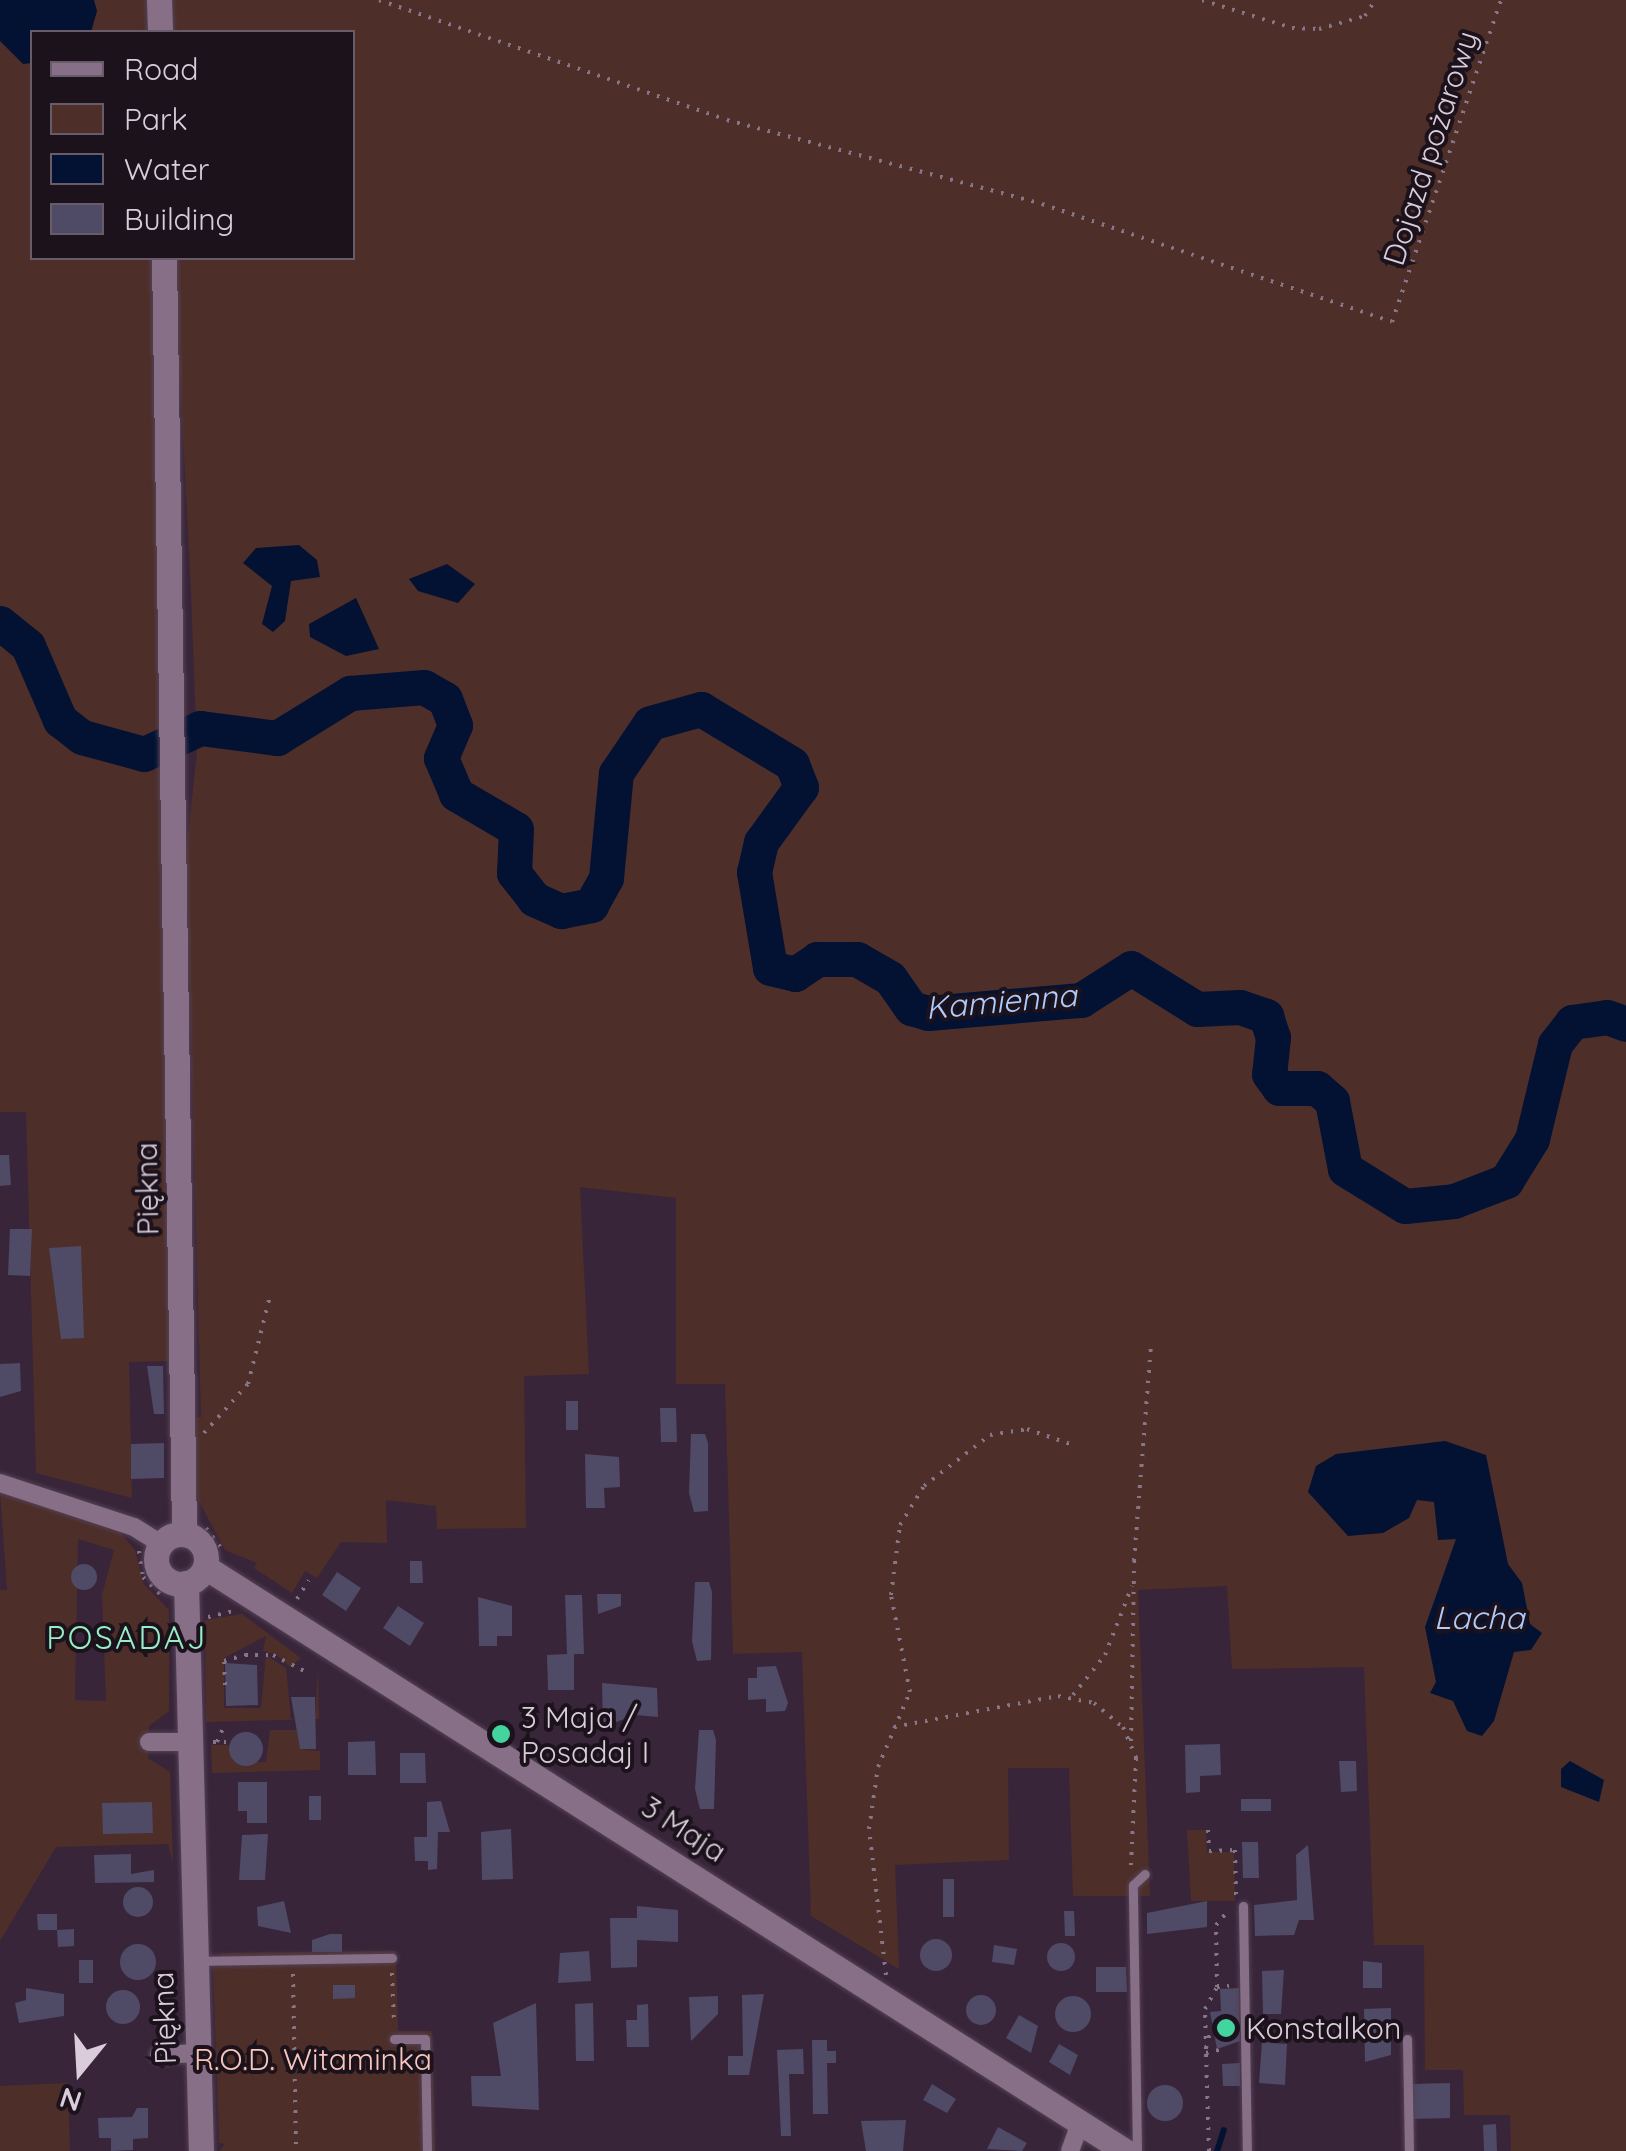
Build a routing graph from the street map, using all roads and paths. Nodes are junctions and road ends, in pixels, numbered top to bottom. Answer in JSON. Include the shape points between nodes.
{"nodes":[{"id":1,"x":159,"y":0,"type":"edge"},
{"id":2,"x":379,"y":0,"type":"edge"},
{"id":3,"x":1202,"y":0,"type":"edge"},
{"id":4,"x":1375,"y":0,"type":"edge"},
{"id":5,"x":1501,"y":0,"type":"edge"},
{"id":6,"x":160,"y":30,"type":"edge"},
{"id":7,"x":164,"y":260,"type":"edge"},
{"id":8,"x":270,"y":1300,"type":"dead end"},
{"id":9,"x":1151,"y":1347,"type":"dead end"},
{"id":10,"x":185,"y":1438,"type":"junction"},
{"id":11,"x":1076,"y":1446,"type":"dead end"},
{"id":12,"x":0,"y":1483,"type":"edge"},
{"id":13,"x":172,"y":1539,"type":"junction"},
{"id":14,"x":133,"y":1542,"type":"dead end"},
{"id":15,"x":195,"y":1575,"type":"junction"},
{"id":16,"x":309,"y":1580,"type":"dead end"},
{"id":17,"x":1134,"y":1582,"type":"junction"},
{"id":18,"x":297,"y":1599,"type":"dead end"},
{"id":19,"x":172,"y":1607,"type":"dead end"},
{"id":20,"x":241,"y":1609,"type":"dead end"},
{"id":21,"x":202,"y":1623,"type":"dead end"},
{"id":22,"x":252,"y":1654,"type":"junction"},
{"id":23,"x":252,"y":1665,"type":"dead end"},
{"id":24,"x":308,"y":1674,"type":"dead end"},
{"id":25,"x":226,"y":1685,"type":"dead end"},
{"id":26,"x":1072,"y":1696,"type":"junction"},
{"id":27,"x":224,"y":1726,"type":"dead end"},
{"id":28,"x":894,"y":1727,"type":"junction"},
{"id":29,"x":1131,"y":1741,"type":"junction"},
{"id":30,"x":148,"y":1742,"type":"dead end"},
{"id":31,"x":206,"y":1742,"type":"junction"},
{"id":32,"x":228,"y":1742,"type":"dead end"},
{"id":33,"x":1208,"y":1830,"type":"dead end"},
{"id":34,"x":1145,"y":1874,"type":"dead end"},
{"id":35,"x":1132,"y":1885,"type":"junction"},
{"id":36,"x":1243,"y":1906,"type":"dead end"},
{"id":37,"x":392,"y":1958,"type":"joint"},
{"id":38,"x":292,"y":1960,"type":"junction"},
{"id":39,"x":194,"y":1961,"type":"junction"},
{"id":40,"x":876,"y":1992,"type":"junction"},
{"id":41,"x":1211,"y":2030,"type":"dead end"},
{"id":42,"x":394,"y":2039,"type":"joint"},
{"id":43,"x":1408,"y":2039,"type":"dead end"},
{"id":44,"x":1224,"y":2049,"type":"dead end"},
{"id":45,"x":1206,"y":2051,"type":"junction"},
{"id":46,"x":198,"y":2053,"type":"junction"},
{"id":47,"x":159,"y":2054,"type":"dead end"},
{"id":48,"x":1080,"y":2123,"type":"junction"},
{"id":49,"x":201,"y":2151,"type":"edge"},
{"id":50,"x":296,"y":2151,"type":"edge"},
{"id":51,"x":428,"y":2151,"type":"edge"},
{"id":52,"x":1070,"y":2151,"type":"edge"},
{"id":53,"x":1125,"y":2151,"type":"edge"},
{"id":54,"x":1136,"y":2151,"type":"edge"},
{"id":55,"x":1208,"y":2151,"type":"edge"},
{"id":56,"x":1247,"y":2151,"type":"edge"},
{"id":57,"x":1409,"y":2151,"type":"edge"}],
"edges":[{"from":1,"to":6,"type":"street"},
{"from":2,"to":5,"type":"path","name":"Dojazd pożarowy","via":[[727,120],[1042,204],[1392,322]]},
{"from":3,"to":4,"type":"path","via":[[1292,28],[1320,28],[1365,16]]},
{"from":7,"to":10,"type":"street","name":"Piękna"},
{"from":8,"to":10,"type":"path","via":[[248,1384],[202,1435]]},
{"from":9,"to":17,"type":"path"},
{"from":10,"to":13,"type":"street","name":"Piękna"},
{"from":11,"to":28,"type":"path","via":[[1008,1427],[973,1446],[911,1505],[893,1548],[892,1596],[910,1692]]},
{"from":12,"to":13,"type":"street"},
{"from":13,"to":15,"type":"street","via":[[199,1542]]},
{"from":13,"to":15,"type":"street","via":[[163,1576]]},
{"from":14,"to":19,"type":"path","via":[[146,1582]]},
{"from":15,"to":31,"type":"street","name":"Piękna"},
{"from":15,"to":40,"type":"street","name":"3 Maja"},
{"from":16,"to":18,"type":"path"},
{"from":17,"to":26,"type":"path","via":[[1105,1655]]},
{"from":17,"to":29,"type":"path"},
{"from":20,"to":21,"type":"path"},
{"from":22,"to":23,"type":"path"},
{"from":22,"to":24,"type":"path","via":[[273,1655]]},
{"from":22,"to":25,"type":"path","via":[[224,1661]]},
{"from":26,"to":28,"type":"path"},
{"from":26,"to":29,"type":"path","via":[[1117,1720]]},
{"from":27,"to":31,"type":"path"},
{"from":28,"to":40,"type":"path","via":[[870,1793],[870,1866],[887,1962]]},
{"from":29,"to":35,"type":"path","via":[[1138,1781]]},
{"from":30,"to":31,"type":"street"},
{"from":31,"to":32,"type":"path"},
{"from":31,"to":39,"type":"street","name":"Piękna"},
{"from":33,"to":45,"type":"path","via":[[1209,1851],[1235,1850],[1236,1902],[1216,1925],[1219,1987],[1205,2009]]},
{"from":34,"to":35,"type":"lane"},
{"from":35,"to":54,"type":"lane"},
{"from":36,"to":56,"type":"lane"},
{"from":37,"to":38,"type":"lane"},
{"from":37,"to":42,"type":"path"},
{"from":38,"to":39,"type":"lane"},
{"from":38,"to":50,"type":"path"},
{"from":39,"to":46,"type":"street","name":"Piękna"},
{"from":40,"to":48,"type":"street","name":"3 Maja"},
{"from":41,"to":45,"type":"path"},
{"from":42,"to":51,"type":"lane","via":[[424,2039]]},
{"from":43,"to":57,"type":"lane"},
{"from":44,"to":45,"type":"path"},
{"from":45,"to":55,"type":"path"},
{"from":46,"to":47,"type":"street"},
{"from":46,"to":49,"type":"street","name":"Piękna"},
{"from":48,"to":52,"type":"street"},
{"from":48,"to":53,"type":"street","name":"3 Maja"}]}
